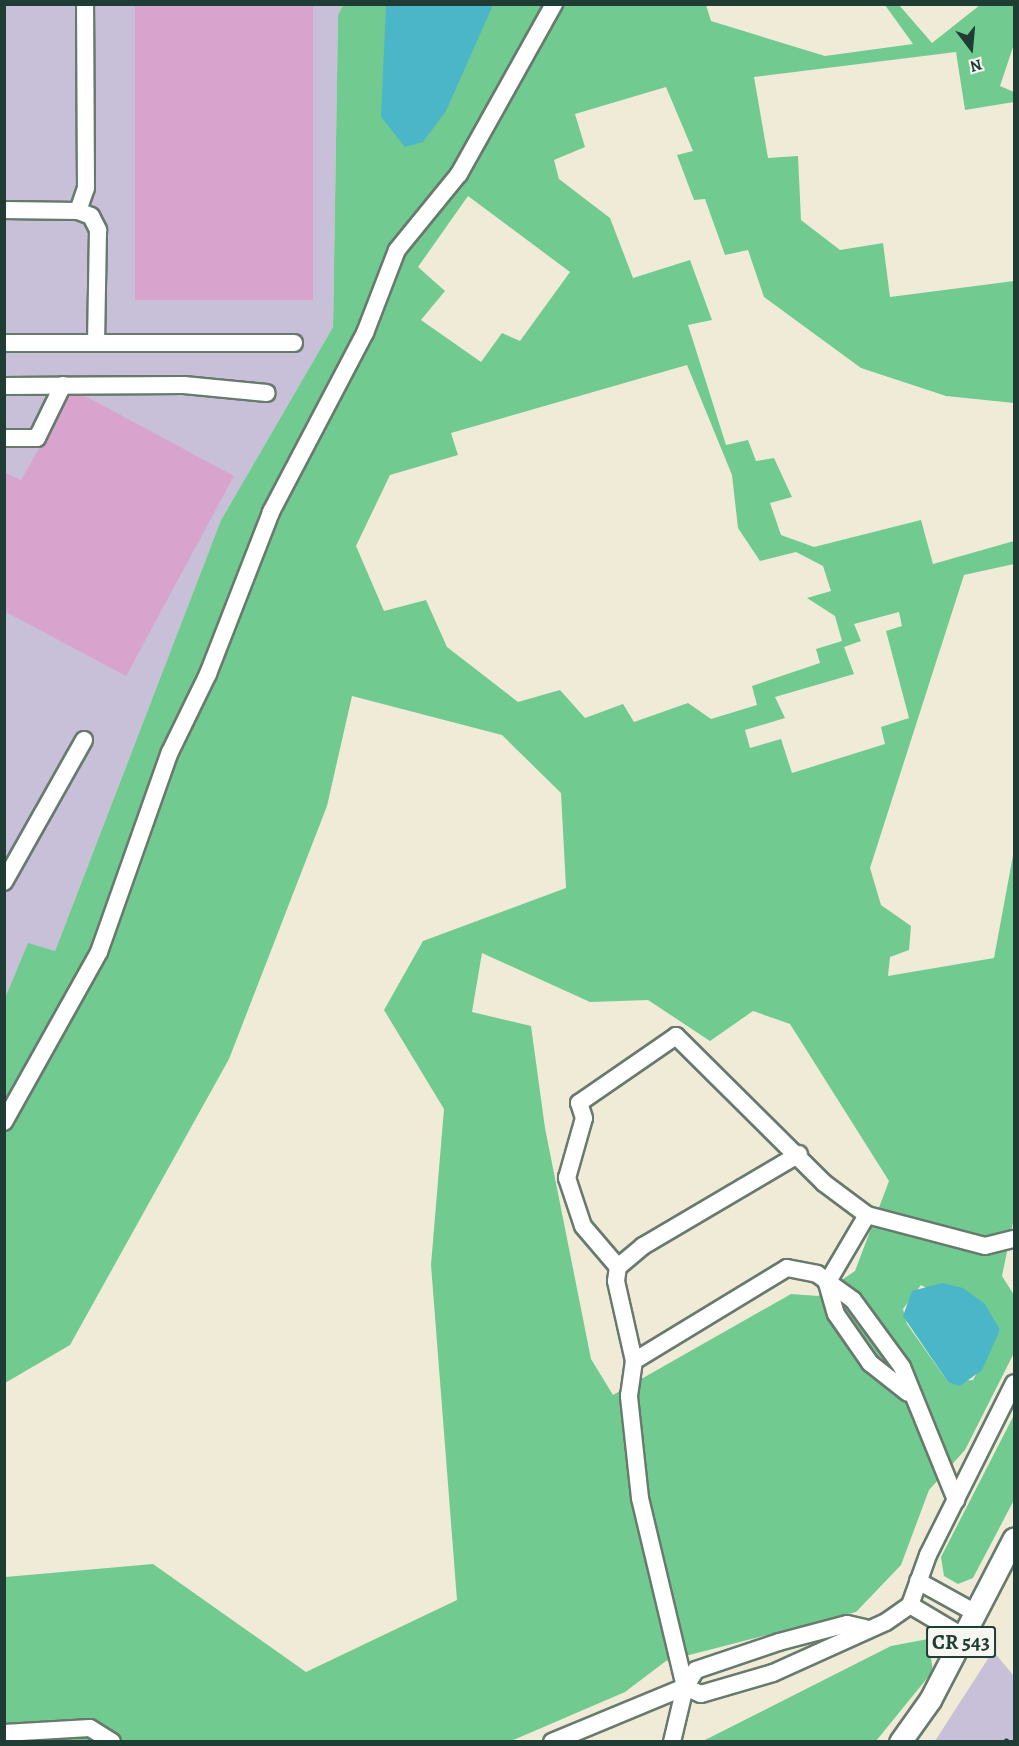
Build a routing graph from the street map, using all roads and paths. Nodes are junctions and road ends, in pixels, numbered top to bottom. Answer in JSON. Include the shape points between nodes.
{"nodes":[{"id":1,"x":85,"y":4,"type":"edge"},
{"id":2,"x":554,"y":4,"type":"edge"},
{"id":3,"x":4,"y":210,"type":"edge"},
{"id":4,"x":78,"y":211,"type":"junction"},
{"id":5,"x":4,"y":343,"type":"edge"},
{"id":6,"x":96,"y":343,"type":"junction"},
{"id":7,"x":294,"y":343,"type":"dead end"},
{"id":8,"x":4,"y":386,"type":"edge"},
{"id":9,"x":63,"y":386,"type":"junction"},
{"id":10,"x":267,"y":393,"type":"dead end"},
{"id":11,"x":4,"y":438,"type":"edge"},
{"id":12,"x":84,"y":740,"type":"dead end"},
{"id":13,"x":4,"y":882,"type":"edge"},
{"id":14,"x":4,"y":1122,"type":"edge"},
{"id":15,"x":799,"y":1154,"type":"junction"},
{"id":16,"x":867,"y":1215,"type":"junction"},
{"id":17,"x":1014,"y":1239,"type":"edge"},
{"id":18,"x":618,"y":1267,"type":"junction"},
{"id":19,"x":827,"y":1283,"type":"junction"},
{"id":20,"x":634,"y":1361,"type":"junction"},
{"id":21,"x":1014,"y":1383,"type":"edge"},
{"id":22,"x":908,"y":1393,"type":"junction"},
{"id":23,"x":956,"y":1500,"type":"junction"},
{"id":24,"x":1014,"y":1538,"type":"edge"},
{"id":25,"x":918,"y":1581,"type":"junction"},
{"id":26,"x":910,"y":1605,"type":"junction"},
{"id":27,"x":976,"y":1613,"type":"junction"},
{"id":28,"x":865,"y":1628,"type":"junction"},
{"id":29,"x":964,"y":1637,"type":"junction"},
{"id":30,"x":685,"y":1687,"type":"junction"},
{"id":31,"x":930,"y":1700,"type":"junction"},
{"id":32,"x":4,"y":1733,"type":"edge"},
{"id":33,"x":112,"y":1742,"type":"edge"},
{"id":34,"x":552,"y":1742,"type":"edge"},
{"id":35,"x":672,"y":1742,"type":"edge"},
{"id":36,"x":900,"y":1742,"type":"edge"},
{"id":37,"x":913,"y":1742,"type":"edge"}],
"edges":[{"from":1,"to":4,"type":"street","via":[[86,188]]},
{"from":2,"to":14,"type":"street","via":[[459,174],[397,250],[365,333],[271,512],[208,674],[170,752],[99,952]]},
{"from":3,"to":4,"type":"street"},
{"from":4,"to":6,"type":"street","via":[[91,216],[98,230]]},
{"from":5,"to":6,"type":"street"},
{"from":6,"to":7,"type":"street"},
{"from":8,"to":9,"type":"street"},
{"from":9,"to":10,"type":"street","via":[[184,385]]},
{"from":9,"to":11,"type":"street","via":[[37,438]]},
{"from":12,"to":13,"type":"street"},
{"from":15,"to":16,"type":"street","via":[[824,1183]]},
{"from":15,"to":18,"type":"street","via":[[643,1246]]},
{"from":15,"to":18,"type":"street","via":[[676,1036],[616,1073],[579,1103],[584,1118],[567,1178],[583,1226]]},
{"from":16,"to":17,"type":"street","via":[[985,1246]]},
{"from":16,"to":19,"type":"street"},
{"from":18,"to":20,"type":"street","via":[[616,1281]]},
{"from":19,"to":20,"type":"street","via":[[817,1274],[787,1268]]},
{"from":19,"to":22,"type":"street","via":[[836,1314],[870,1363]]},
{"from":19,"to":22,"type":"street","via":[[853,1300],[902,1367]]},
{"from":20,"to":30,"type":"street","via":[[629,1396],[640,1498]]},
{"from":21,"to":23,"type":"street"},
{"from":22,"to":23,"type":"street"},
{"from":23,"to":25,"type":"street"},
{"from":24,"to":27,"type":"main road","number":"CR 543"},
{"from":25,"to":26,"type":"street"},
{"from":25,"to":27,"type":"street"},
{"from":26,"to":28,"type":"street"},
{"from":26,"to":29,"type":"street"},
{"from":27,"to":29,"type":"main road","number":"CR 543"},
{"from":28,"to":30,"type":"street","via":[[773,1673],[701,1694]]},
{"from":28,"to":30,"type":"street","via":[[847,1624],[779,1642],[696,1670]]},
{"from":29,"to":31,"type":"main road","number":"CR 543"},
{"from":30,"to":34,"type":"street"},
{"from":30,"to":35,"type":"street"},
{"from":31,"to":36,"type":"main road","number":"CR 543"},
{"from":31,"to":37,"type":"street"},
{"from":32,"to":33,"type":"street","via":[[90,1728]]}]}
